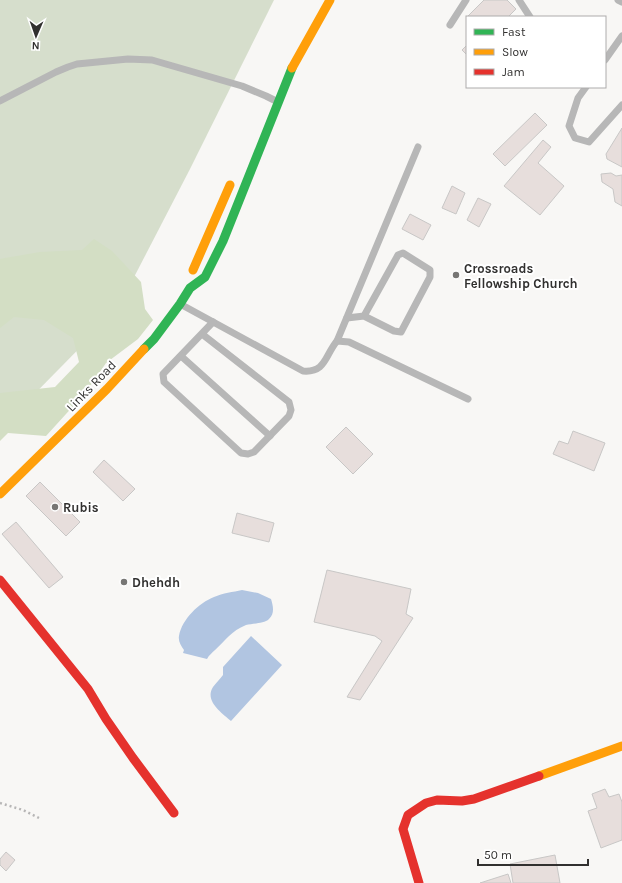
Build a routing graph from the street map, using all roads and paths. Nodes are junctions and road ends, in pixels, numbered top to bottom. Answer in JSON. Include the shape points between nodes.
{"nodes":[{"id":1,"x":330,"y":0,"type":"edge"},
{"id":2,"x":466,"y":0,"type":"edge"},
{"id":3,"x":518,"y":0,"type":"edge"},
{"id":4,"x":618,"y":0,"type":"edge"},
{"id":5,"x":622,"y":2,"type":"edge"},
{"id":6,"x":529,"y":16,"type":"edge"},
{"id":7,"x":450,"y":25,"type":"dead end"},
{"id":8,"x":622,"y":36,"type":"edge"},
{"id":9,"x":606,"y":59,"type":"edge"},
{"id":10,"x":585,"y":88,"type":"edge"},
{"id":11,"x":0,"y":101,"type":"edge"},
{"id":12,"x":278,"y":102,"type":"junction"},
{"id":13,"x":622,"y":105,"type":"edge"},
{"id":14,"x":418,"y":147,"type":"dead end"},
{"id":15,"x":234,"y":174,"type":"dead end"},
{"id":16,"x":190,"y":288,"type":"junction"},
{"id":17,"x":180,"y":304,"type":"junction"},
{"id":18,"x":364,"y":316,"type":"junction"},
{"id":19,"x":347,"y":318,"type":"junction"},
{"id":20,"x":213,"y":322,"type":"junction"},
{"id":21,"x":202,"y":334,"type":"junction"},
{"id":22,"x":337,"y":341,"type":"junction"},
{"id":23,"x":181,"y":356,"type":"junction"},
{"id":24,"x":468,"y":399,"type":"dead end"},
{"id":25,"x":270,"y":436,"type":"junction"},
{"id":26,"x":0,"y":494,"type":"edge"},
{"id":27,"x":0,"y":580,"type":"edge"},
{"id":28,"x":622,"y":746,"type":"edge"},
{"id":29,"x":0,"y":803,"type":"edge"},
{"id":30,"x":174,"y":813,"type":"dead end"},
{"id":31,"x":39,"y":818,"type":"dead end"},
{"id":32,"x":420,"y":883,"type":"edge"}],
"edges":[{"from":1,"to":12,"type":"main road","via":[[294,63]]},
{"from":2,"to":7,"type":"lane"},
{"from":3,"to":6,"type":"lane"},
{"from":4,"to":5,"type":"lane"},
{"from":8,"to":9,"type":"lane"},
{"from":10,"to":13,"type":"lane","via":[[578,98],[569,126],[574,138],[589,142]]},
{"from":11,"to":12,"type":"lane","via":[[77,64],[128,59],[152,60],[242,86]]},
{"from":12,"to":16,"type":"main road","via":[[223,240],[205,277]]},
{"from":14,"to":19,"type":"lane"},
{"from":15,"to":16,"type":"main road","via":[[191,274]]},
{"from":16,"to":17,"type":"main road","name":"Links Road"},
{"from":17,"to":20,"type":"lane"},
{"from":17,"to":26,"type":"main road","name":"Links Road","via":[[154,339],[107,389]]},
{"from":18,"to":18,"type":"lane","via":[[400,332],[430,277],[430,270],[403,253],[398,255]]},
{"from":18,"to":19,"type":"lane"},
{"from":19,"to":22,"type":"lane"},
{"from":20,"to":21,"type":"lane"},
{"from":20,"to":22,"type":"lane","via":[[303,371],[316,370],[322,366]]},
{"from":21,"to":23,"type":"lane"},
{"from":21,"to":25,"type":"lane","via":[[289,402],[289,416]]},
{"from":22,"to":24,"type":"lane","via":[[349,342]]},
{"from":23,"to":25,"type":"lane"},
{"from":23,"to":25,"type":"lane","via":[[163,374],[164,382],[241,453],[254,452]]},
{"from":27,"to":30,"type":"main road","via":[[88,689],[133,758]]},
{"from":28,"to":32,"type":"main road","via":[[474,798],[426,803],[408,815],[403,829]]},
{"from":29,"to":31,"type":"path"}]}
